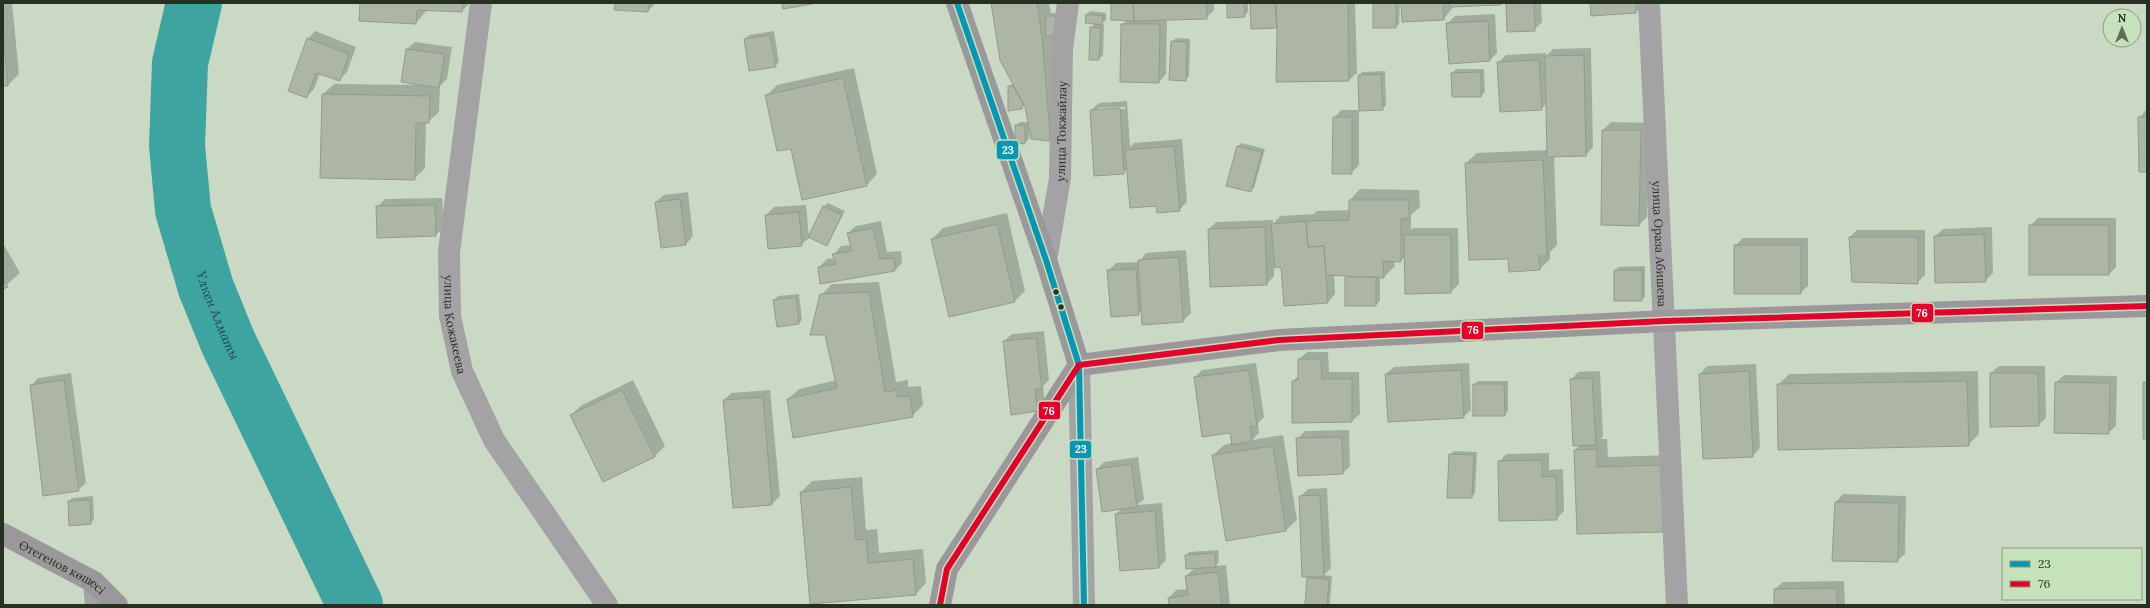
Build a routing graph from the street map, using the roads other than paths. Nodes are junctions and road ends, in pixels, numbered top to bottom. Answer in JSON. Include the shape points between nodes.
{"nodes":[{"id":1,"x":481,"y":3,"type":"edge"},
{"id":2,"x":957,"y":3,"type":"edge"},
{"id":3,"x":1068,"y":3,"type":"edge"},
{"id":4,"x":1649,"y":3,"type":"edge"},
{"id":5,"x":1046,"y":260,"type":"junction"},
{"id":6,"x":2147,"y":306,"type":"edge"},
{"id":7,"x":1665,"y":321,"type":"junction"},
{"id":8,"x":1079,"y":365,"type":"junction"},
{"id":9,"x":3,"y":534,"type":"edge"},
{"id":10,"x":94,"y":582,"type":"junction"},
{"id":11,"x":96,"y":605,"type":"edge"},
{"id":12,"x":118,"y":605,"type":"edge"},
{"id":13,"x":607,"y":605,"type":"edge"},
{"id":14,"x":940,"y":605,"type":"edge"},
{"id":15,"x":1084,"y":605,"type":"edge"},
{"id":16,"x":1677,"y":605,"type":"edge"}],
"edges":[{"from":1,"to":13,"type":"street","name":"улица Кожакеева","via":[[449,252],[452,323],[462,371],[494,440]]},
{"from":2,"to":5,"type":"street"},
{"from":3,"to":5,"type":"street","name":"улица Токжайлау","via":[[1062,49],[1060,178]]},
{"from":4,"to":7,"type":"street","name":"улица Ораза Абишева"},
{"from":5,"to":8,"type":"street"},
{"from":6,"to":7,"type":"street"},
{"from":7,"to":8,"type":"street","via":[[1279,340]]},
{"from":7,"to":16,"type":"street","name":"улица Ораза Абишева"},
{"from":8,"to":14,"type":"street","via":[[947,569]]},
{"from":8,"to":15,"type":"street"},
{"from":9,"to":10,"type":"street","name":"Өтегенов көшесі"},
{"from":10,"to":11,"type":"street"},
{"from":10,"to":12,"type":"street","name":"Өтегенов көшесі"}]}
